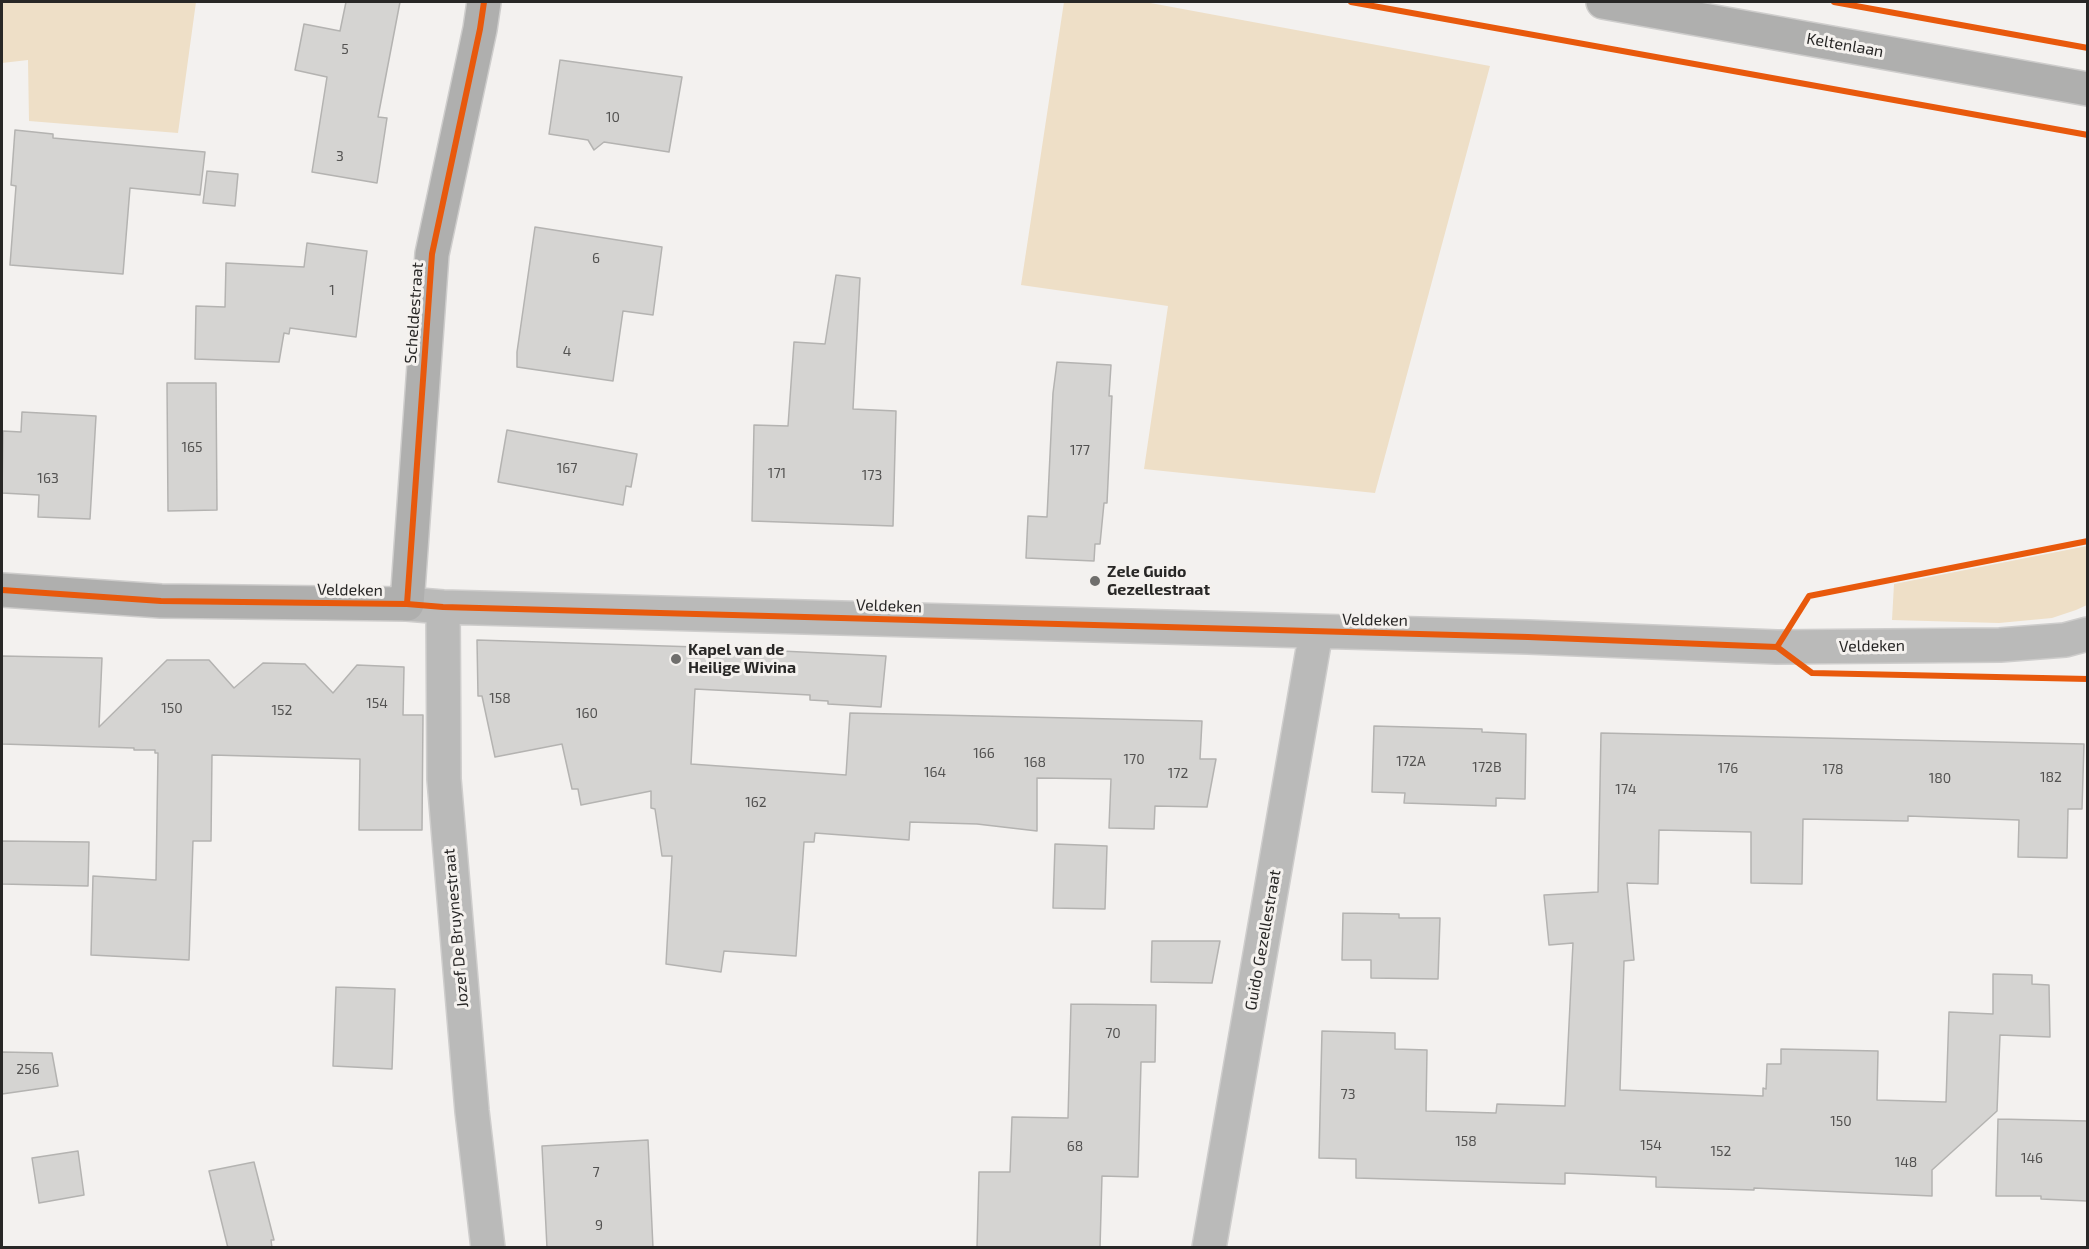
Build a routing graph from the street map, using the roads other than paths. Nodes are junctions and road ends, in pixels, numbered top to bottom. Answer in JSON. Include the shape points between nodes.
{"nodes":[{"id":1,"x":1604,"y":2,"type":"edge"},
{"id":2,"x":485,"y":11,"type":"edge"},
{"id":3,"x":2088,"y":89,"type":"edge"},
{"id":4,"x":2,"y":590,"type":"edge"},
{"id":5,"x":407,"y":604,"type":"junction"},
{"id":6,"x":442,"y":607,"type":"junction"},
{"id":7,"x":1316,"y":632,"type":"junction"},
{"id":8,"x":2088,"y":634,"type":"edge"},
{"id":9,"x":1209,"y":1247,"type":"edge"},
{"id":10,"x":488,"y":1248,"type":"edge"},
{"id":11,"x":1228,"y":1248,"type":"edge"}],
"edges":[{"from":1,"to":3,"type":"street","name":"Keltenlaan"},
{"from":2,"to":5,"type":"street","name":"Scheldestraat","via":[[432,254]]},
{"from":4,"to":5,"type":"street","name":"Veldeken","via":[[161,601]]},
{"from":5,"to":6,"type":"street","name":"Veldeken"},
{"from":6,"to":7,"type":"street","name":"Veldeken"},
{"from":6,"to":10,"type":"street","name":"Jozef De Bruynestraat","via":[[444,779],[472,1111]]},
{"from":7,"to":8,"type":"street","name":"Veldeken","via":[[1777,647],[2000,645],[2066,640]]},
{"from":7,"to":9,"type":"street","name":"Guido Gezellestraat"},
{"from":9,"to":11,"type":"street"}]}
